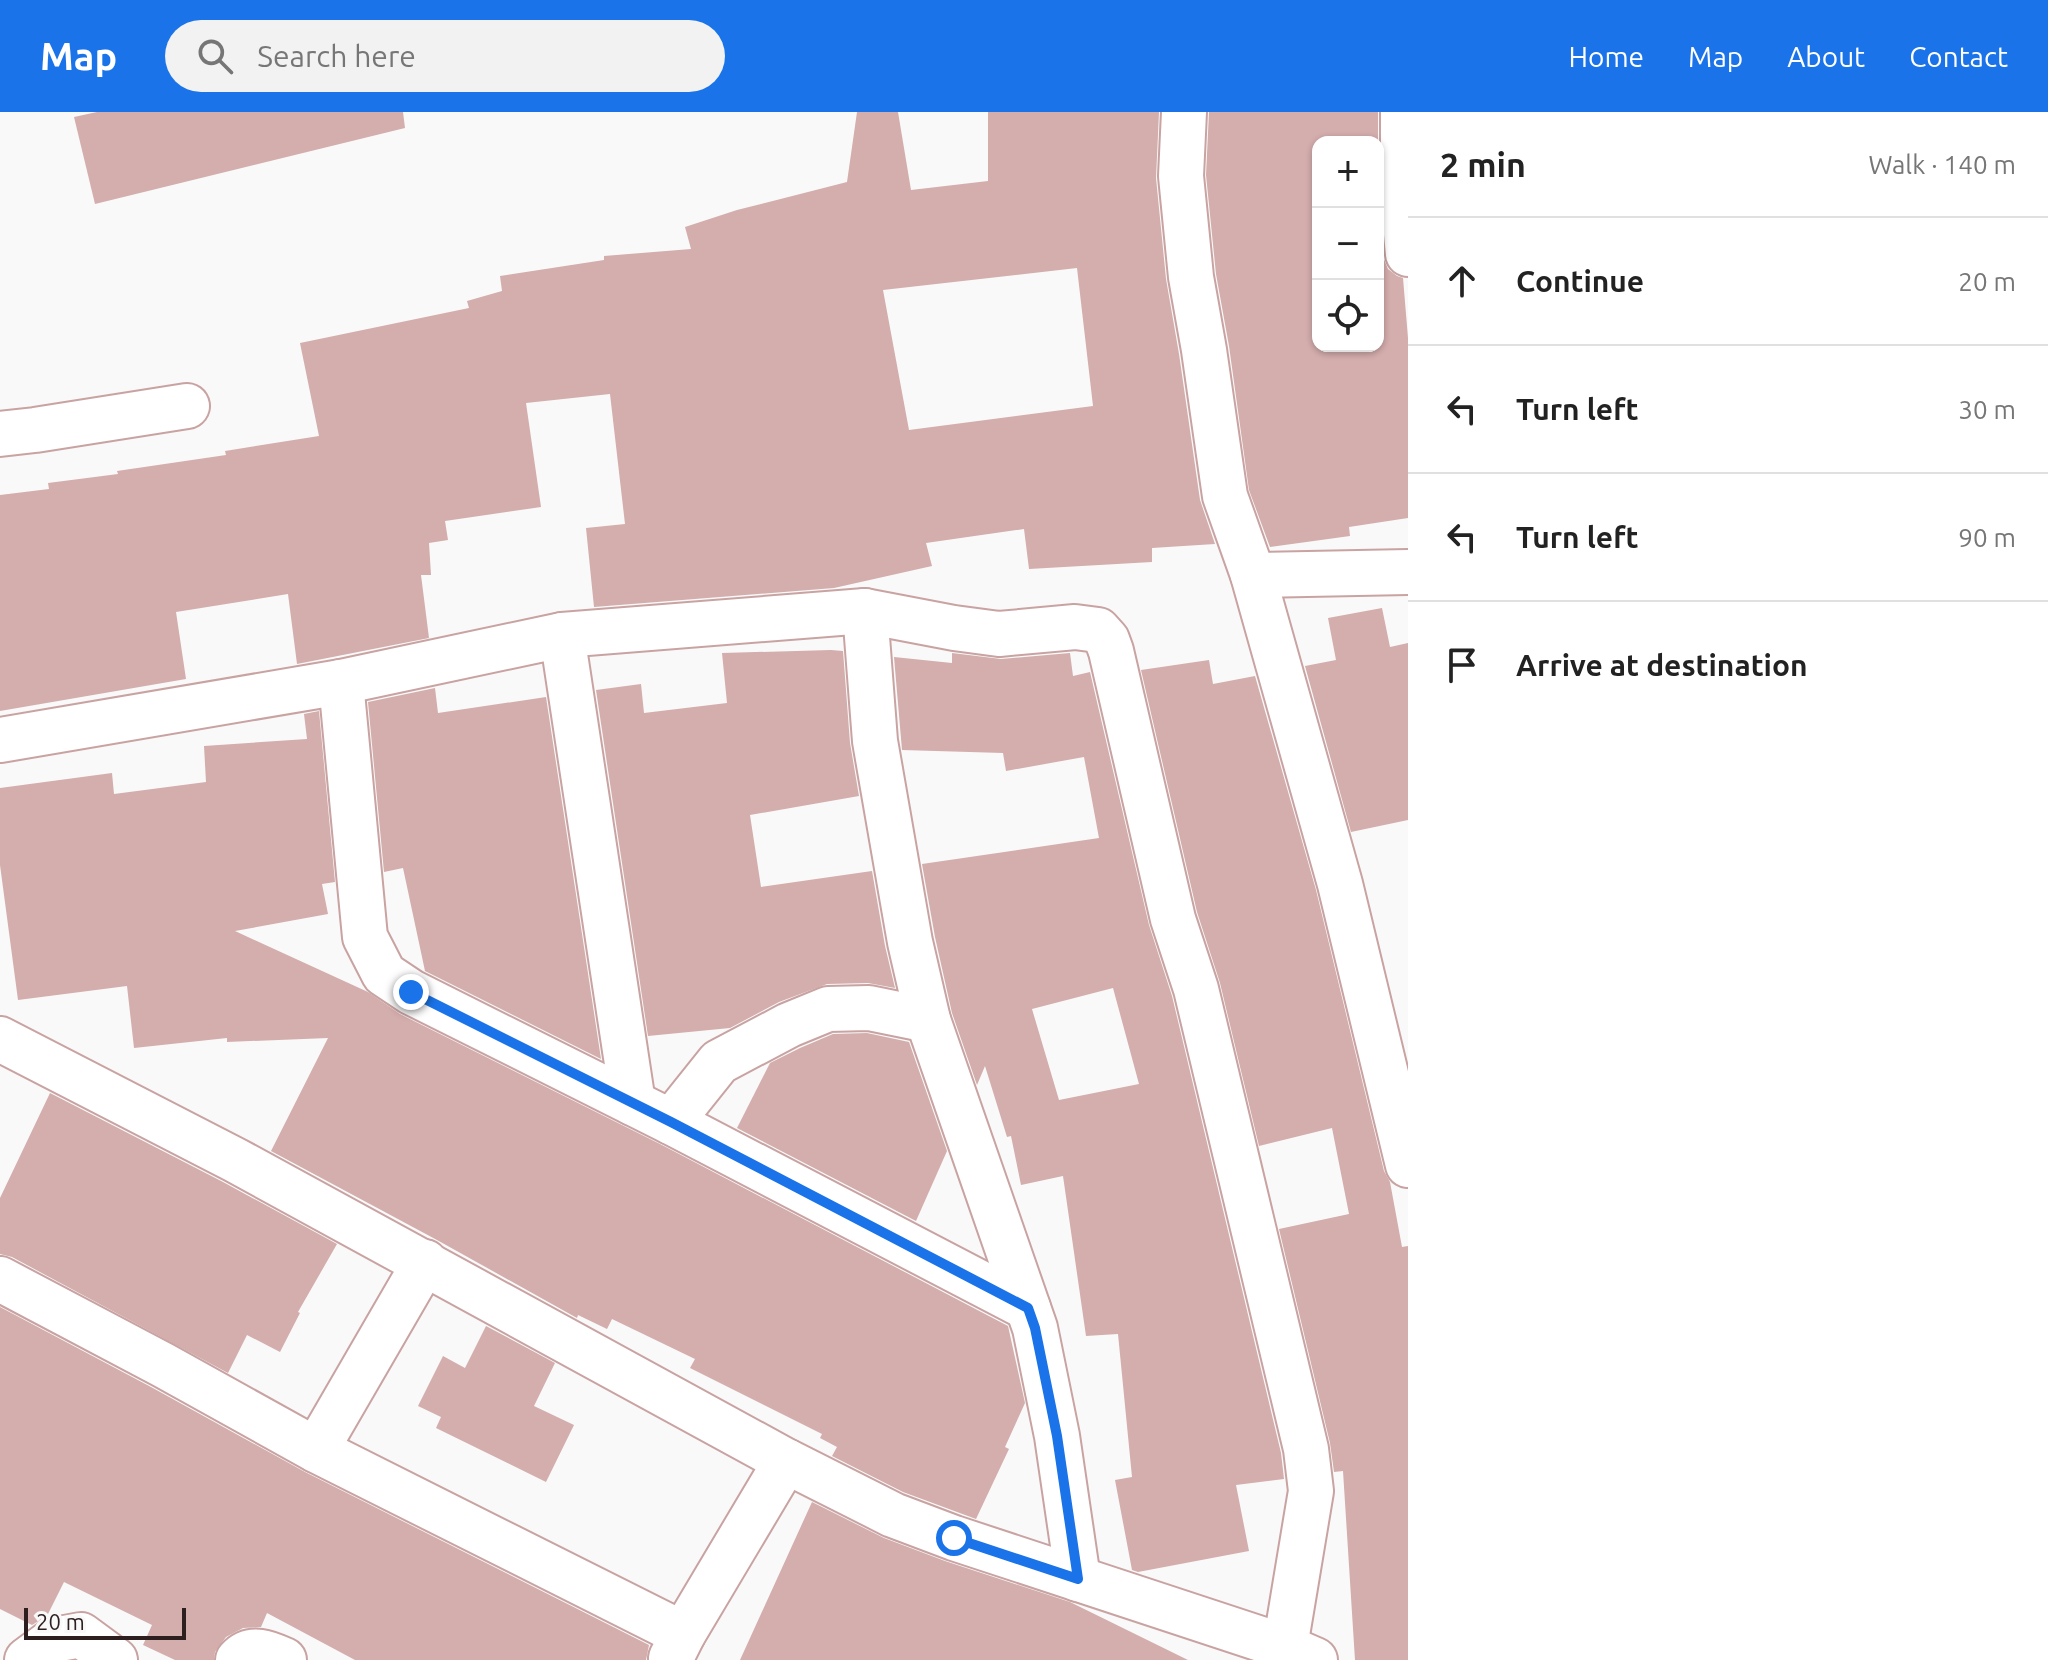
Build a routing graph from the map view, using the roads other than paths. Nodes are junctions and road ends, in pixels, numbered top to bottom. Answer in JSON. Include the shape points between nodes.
{"nodes":[{"id":1,"x":1184,"y":112,"type":"edge"},
{"id":2,"x":1403,"y":112,"type":"edge"},
{"id":3,"x":1408,"y":254,"type":"edge"},
{"id":4,"x":187,"y":406,"type":"dead end"},
{"id":5,"x":0,"y":434,"type":"edge"},
{"id":6,"x":1408,"y":572,"type":"edge"},
{"id":7,"x":1253,"y":575,"type":"junction"},
{"id":8,"x":865,"y":611,"type":"junction"},
{"id":9,"x":562,"y":635,"type":"junction"},
{"id":10,"x":341,"y":682,"type":"junction"},
{"id":11,"x":0,"y":740,"type":"edge"},
{"id":12,"x":928,"y":1020,"type":"junction"},
{"id":13,"x":3,"y":1048,"type":"edge"},
{"id":14,"x":652,"y":1113,"type":"junction"},
{"id":15,"x":1408,"y":1165,"type":"edge"},
{"id":16,"x":425,"y":1262,"type":"junction"},
{"id":17,"x":0,"y":1279,"type":"edge"},
{"id":18,"x":1028,"y":1308,"type":"junction"},
{"id":19,"x":316,"y":1450,"type":"junction"},
{"id":20,"x":786,"y":1461,"type":"junction"},
{"id":21,"x":1078,"y":1579,"type":"junction"},
{"id":22,"x":677,"y":1647,"type":"edge"},
{"id":23,"x":1293,"y":1656,"type":"edge"},
{"id":24,"x":27,"y":1660,"type":"edge"},
{"id":25,"x":115,"y":1660,"type":"edge"},
{"id":26,"x":238,"y":1660,"type":"edge"},
{"id":27,"x":284,"y":1660,"type":"edge"}],
"edges":[{"from":1,"to":7,"type":"street","via":[[1181,176],[1191,277],[1225,496]]},
{"from":2,"to":3,"type":"street"},
{"from":4,"to":5,"type":"street"},
{"from":6,"to":7,"type":"street"},
{"from":7,"to":15,"type":"street","via":[[1340,884]]},
{"from":8,"to":9,"type":"street"},
{"from":8,"to":12,"type":"street","via":[[875,741]]},
{"from":8,"to":23,"type":"street","via":[[999,634],[1075,627],[1098,630],[1107,640],[1306,1449],[1311,1491]]},
{"from":9,"to":10,"type":"street"},
{"from":9,"to":14,"type":"street"},
{"from":10,"to":11,"type":"street"},
{"from":10,"to":14,"type":"street","via":[[365,937],[384,974]]},
{"from":12,"to":14,"type":"street","via":[[869,1008],[828,1009],[719,1062]]},
{"from":12,"to":18,"type":"street"},
{"from":13,"to":16,"type":"street","via":[[235,1160]]},
{"from":14,"to":18,"type":"street"},
{"from":16,"to":19,"type":"street"},
{"from":16,"to":20,"type":"street"},
{"from":17,"to":19,"type":"street"},
{"from":18,"to":21,"type":"street","via":[[1057,1436]]},
{"from":19,"to":22,"type":"street"},
{"from":20,"to":21,"type":"street","via":[[893,1515]]},
{"from":20,"to":22,"type":"street"},
{"from":21,"to":23,"type":"street"},
{"from":24,"to":25,"type":"street","via":[[54,1640],[81,1635]]},
{"from":26,"to":27,"type":"street","via":[[266,1651]]}]}
